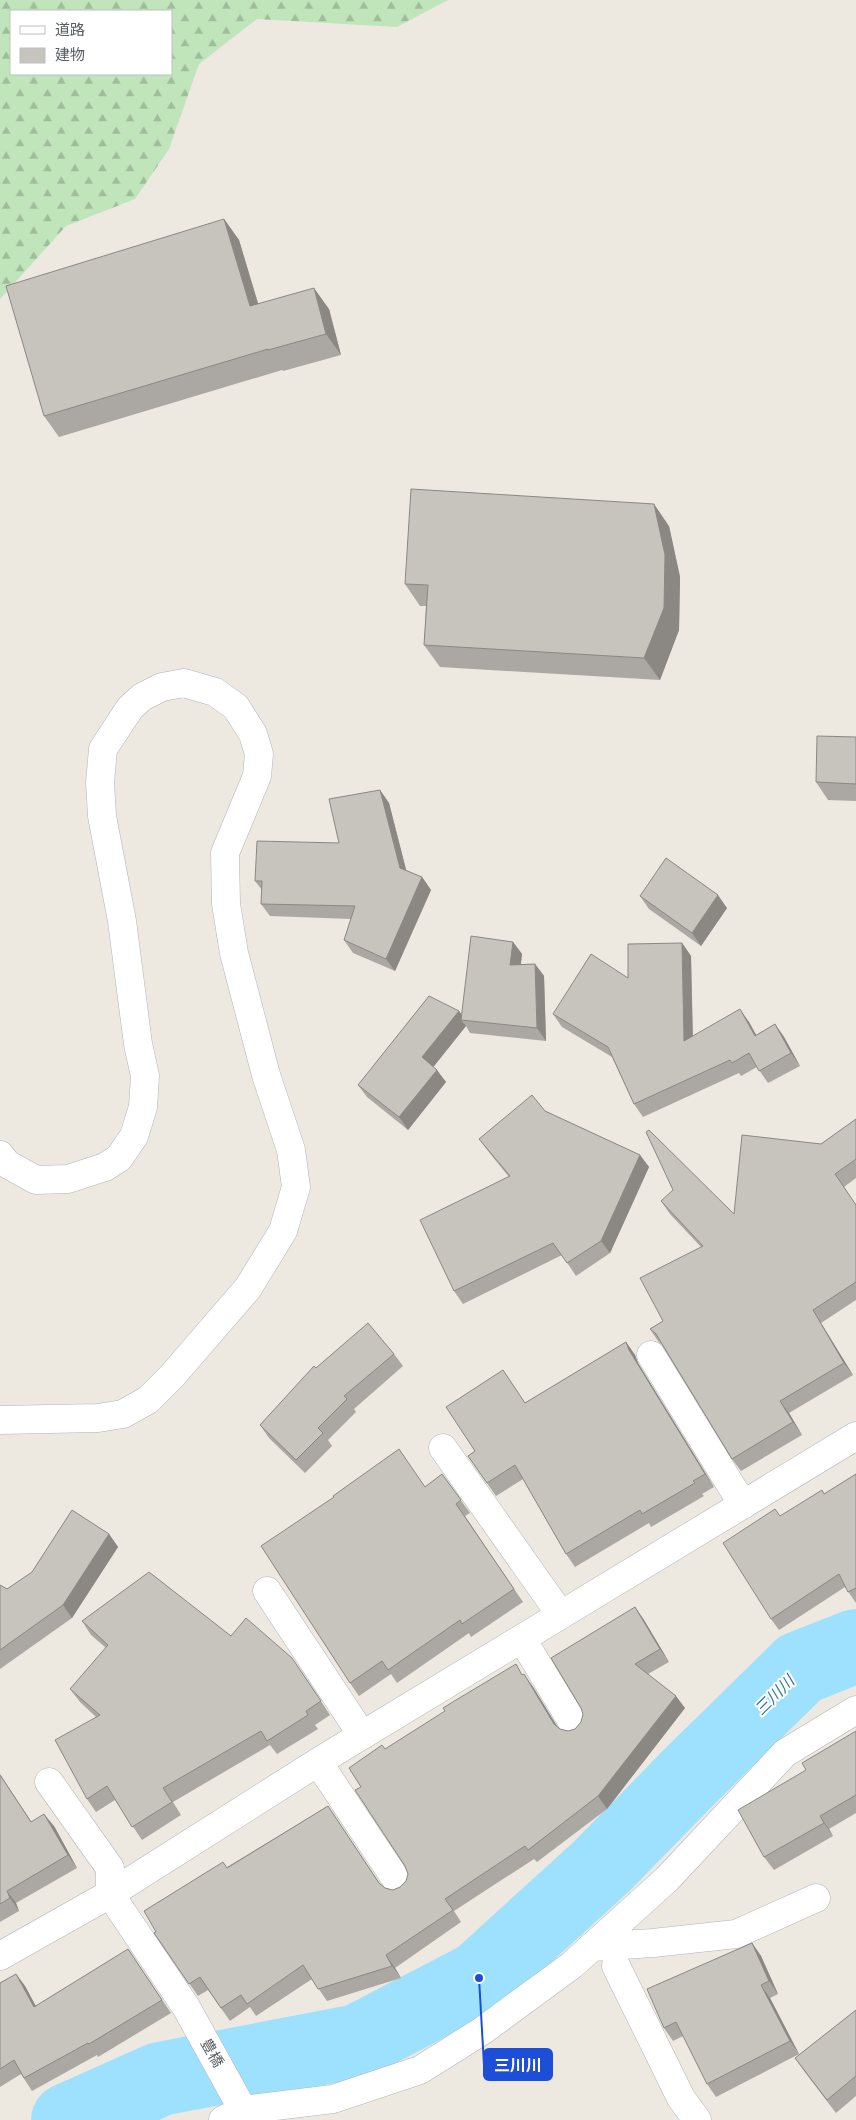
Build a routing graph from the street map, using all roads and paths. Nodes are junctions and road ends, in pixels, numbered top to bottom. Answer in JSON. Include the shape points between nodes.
{"nodes":[{"id":1,"x":0,"y":1154,"type":"edge"},
{"id":2,"x":651,"y":1355,"type":"dead end"},
{"id":3,"x":0,"y":1420,"type":"edge"},
{"id":4,"x":856,"y":1436,"type":"edge"},
{"id":5,"x":443,"y":1448,"type":"dead end"},
{"id":6,"x":743,"y":1505,"type":"junction"},
{"id":7,"x":267,"y":1590,"type":"dead end"},
{"id":8,"x":561,"y":1616,"type":"junction"},
{"id":9,"x":522,"y":1639,"type":"junction"},
{"id":10,"x":856,"y":1710,"type":"edge"},
{"id":11,"x":576,"y":1728,"type":"edge"},
{"id":12,"x":362,"y":1735,"type":"junction"},
{"id":13,"x":318,"y":1762,"type":"junction"},
{"id":14,"x":49,"y":1782,"type":"dead end"},
{"id":15,"x":401,"y":1887,"type":"edge"},
{"id":16,"x":110,"y":1894,"type":"junction"},
{"id":17,"x":816,"y":1898,"type":"dead end"},
{"id":18,"x":0,"y":1956,"type":"edge"},
{"id":19,"x":581,"y":1956,"type":"junction"},
{"id":20,"x":235,"y":2110,"type":"edge"},
{"id":21,"x":697,"y":2120,"type":"edge"}],
"edges":[{"from":1,"to":3,"type":"street","via":[[6,1164],[36,1180],[68,1179],[105,1167],[119,1158],[134,1136],[143,1107],[145,1076],[122,921],[102,816],[103,749],[130,708],[142,697],[162,687],[184,683],[215,692],[236,707],[254,734],[259,754],[257,776],[225,853],[226,904],[234,953],[266,1075],[292,1150],[296,1187],[283,1231],[248,1288],[148,1400],[124,1414],[98,1418]]},
{"from":2,"to":6,"type":"street"},
{"from":4,"to":6,"type":"street"},
{"from":5,"to":8,"type":"street"},
{"from":6,"to":8,"type":"street"},
{"from":7,"to":12,"type":"street"},
{"from":8,"to":9,"type":"street"},
{"from":9,"to":11,"type":"street"},
{"from":9,"to":12,"type":"street"},
{"from":10,"to":19,"type":"street","via":[[785,1753],[667,1879]]},
{"from":12,"to":13,"type":"street"},
{"from":13,"to":15,"type":"street"},
{"from":13,"to":16,"type":"street"},
{"from":14,"to":16,"type":"street","via":[[110,1868]]},
{"from":16,"to":18,"type":"street"},
{"from":16,"to":20,"type":"street","name":"豊橋","via":[[186,2007]]},
{"from":17,"to":19,"type":"street","via":[[736,1934]]},
{"from":19,"to":20,"type":"street","via":[[482,2031],[420,2070],[333,2099]]},
{"from":19,"to":21,"type":"street","via":[[627,1967],[681,2098]]}]}
